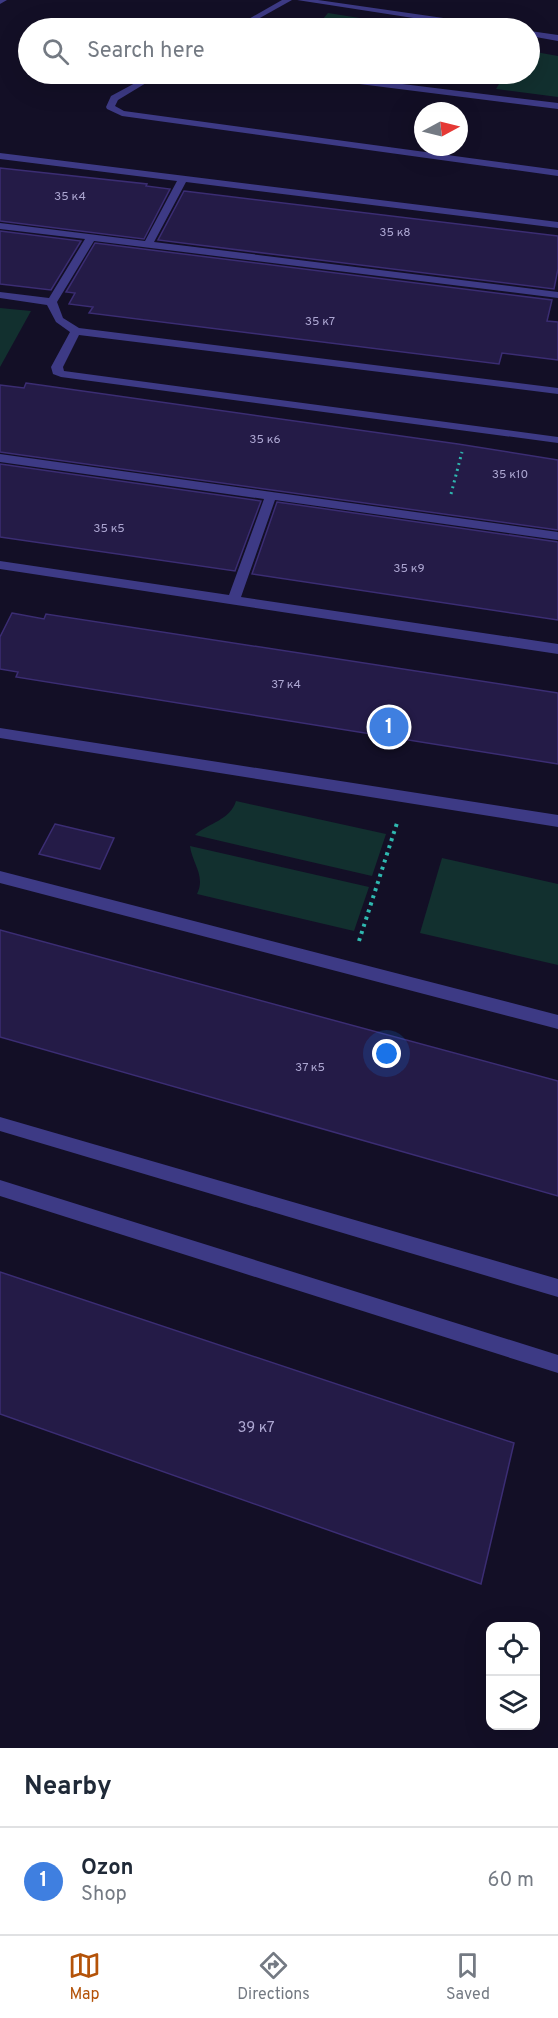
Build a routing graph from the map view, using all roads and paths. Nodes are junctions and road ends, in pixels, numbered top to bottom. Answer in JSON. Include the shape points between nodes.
{"nodes":[{"id":1,"x":288,"y":0,"type":"edge"},
{"id":2,"x":301,"y":0,"type":"edge"},
{"id":3,"x":255,"y":18,"type":"edge"},
{"id":4,"x":424,"y":18,"type":"edge"},
{"id":5,"x":540,"y":35,"type":"edge"},
{"id":6,"x":558,"y":38,"type":"edge"},
{"id":7,"x":139,"y":84,"type":"edge"},
{"id":8,"x":383,"y":84,"type":"edge"},
{"id":9,"x":558,"y":106,"type":"edge"},
{"id":10,"x":0,"y":156,"type":"edge"},
{"id":11,"x":558,"y":173,"type":"edge"},
{"id":12,"x":183,"y":178,"type":"junction"},
{"id":13,"x":558,"y":225,"type":"edge"},
{"id":14,"x":0,"y":226,"type":"edge"},
{"id":15,"x":92,"y":237,"type":"junction"},
{"id":16,"x":148,"y":244,"type":"junction"},
{"id":17,"x":0,"y":295,"type":"edge"},
{"id":18,"x":558,"y":295,"type":"edge"},
{"id":19,"x":52,"y":302,"type":"junction"},
{"id":20,"x":76,"y":331,"type":"junction"},
{"id":21,"x":558,"y":391,"type":"edge"},
{"id":22,"x":468,"y":428,"type":"junction"},
{"id":23,"x":558,"y":440,"type":"edge"},
{"id":24,"x":0,"y":458,"type":"edge"},
{"id":25,"x":271,"y":496,"type":"junction"},
{"id":26,"x":444,"y":520,"type":"junction"},
{"id":27,"x":558,"y":536,"type":"edge"},
{"id":28,"x":0,"y":565,"type":"edge"},
{"id":29,"x":233,"y":601,"type":"junction"},
{"id":30,"x":558,"y":649,"type":"edge"},
{"id":31,"x":0,"y":733,"type":"edge"},
{"id":32,"x":406,"y":797,"type":"junction"},
{"id":33,"x":558,"y":821,"type":"edge"},
{"id":34,"x":0,"y":877,"type":"edge"},
{"id":35,"x":350,"y":968,"type":"junction"},
{"id":36,"x":558,"y":1022,"type":"edge"},
{"id":37,"x":0,"y":1124,"type":"edge"},
{"id":38,"x":0,"y":1188,"type":"edge"},
{"id":39,"x":558,"y":1288,"type":"edge"},
{"id":40,"x":558,"y":1364,"type":"edge"}],
"edges":[{"from":1,"to":3,"type":"lane"},
{"from":2,"to":4,"type":"lane"},
{"from":5,"to":6,"type":"lane"},
{"from":7,"to":11,"type":"lane","via":[[114,98],[110,107],[122,114]]},
{"from":8,"to":9,"type":"lane"},
{"from":10,"to":12,"type":"lane"},
{"from":12,"to":13,"type":"lane"},
{"from":12,"to":16,"type":"lane"},
{"from":14,"to":15,"type":"lane"},
{"from":15,"to":16,"type":"lane"},
{"from":15,"to":19,"type":"lane"},
{"from":16,"to":18,"type":"lane"},
{"from":17,"to":19,"type":"lane"},
{"from":19,"to":20,"type":"lane","via":[[61,323]]},
{"from":20,"to":21,"type":"lane"},
{"from":20,"to":22,"type":"lane","via":[[57,367],[61,374]]},
{"from":22,"to":23,"type":"lane"},
{"from":22,"to":26,"type":"path"},
{"from":24,"to":25,"type":"lane"},
{"from":25,"to":26,"type":"lane"},
{"from":25,"to":29,"type":"lane"},
{"from":26,"to":27,"type":"lane"},
{"from":28,"to":29,"type":"lane"},
{"from":29,"to":30,"type":"lane"},
{"from":31,"to":32,"type":"lane"},
{"from":32,"to":33,"type":"lane"},
{"from":32,"to":35,"type":"path"},
{"from":34,"to":35,"type":"lane"},
{"from":35,"to":36,"type":"lane"},
{"from":37,"to":39,"type":"lane"},
{"from":38,"to":40,"type":"lane"}]}
